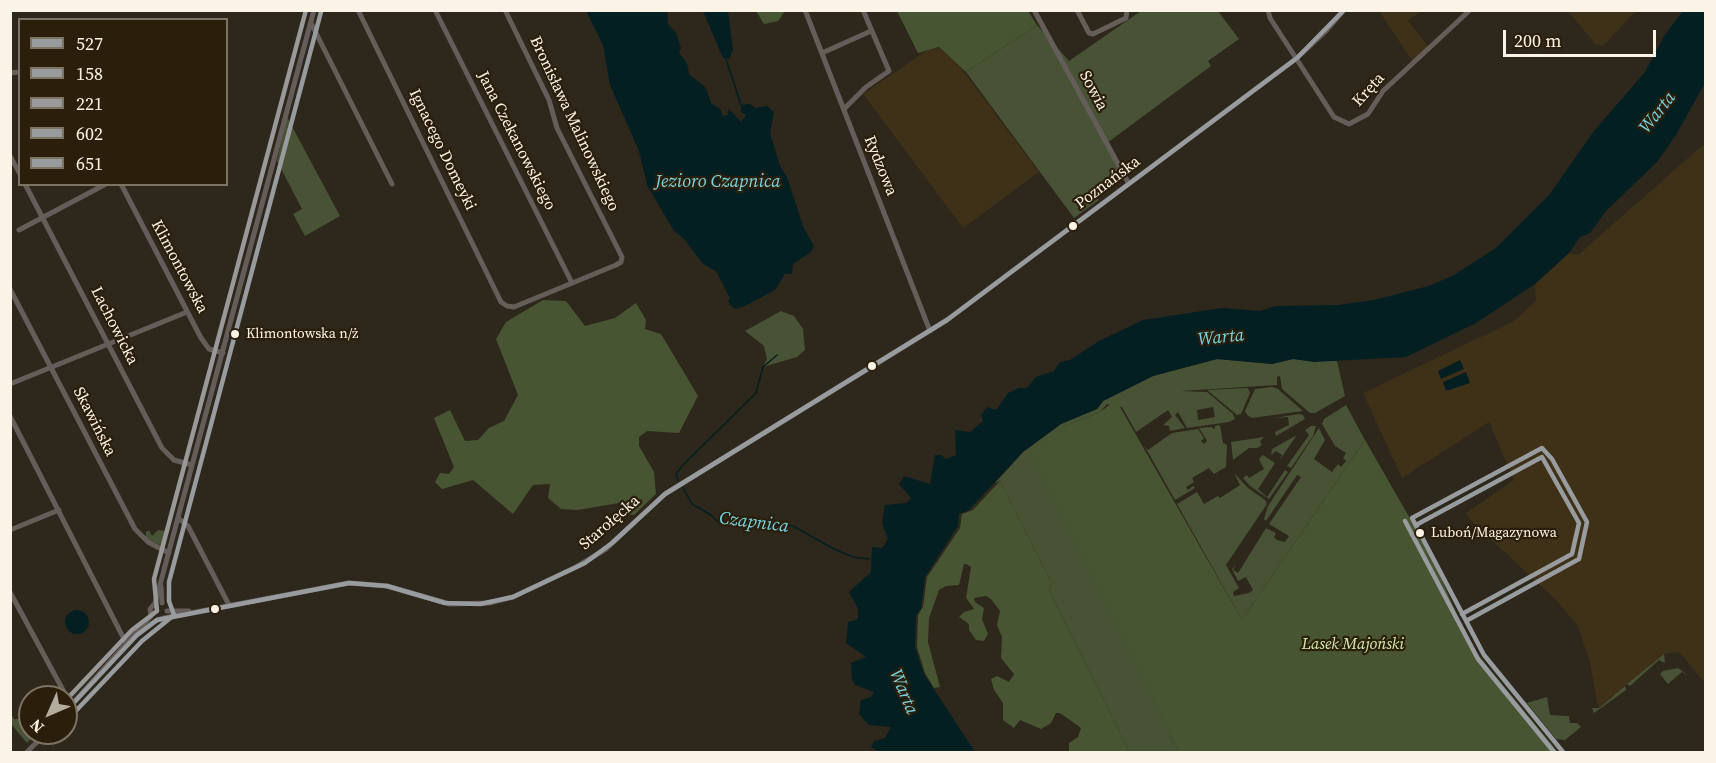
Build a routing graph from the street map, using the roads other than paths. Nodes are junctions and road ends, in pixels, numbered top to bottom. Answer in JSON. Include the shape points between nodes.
{"nodes":[{"id":1,"x":314,"y":10,"type":"edge"},
{"id":2,"x":358,"y":10,"type":"edge"},
{"id":3,"x":435,"y":10,"type":"edge"},
{"id":4,"x":505,"y":10,"type":"edge"},
{"id":5,"x":805,"y":10,"type":"edge"},
{"id":6,"x":862,"y":10,"type":"edge"},
{"id":7,"x":1034,"y":10,"type":"edge"},
{"id":8,"x":1077,"y":10,"type":"edge"},
{"id":9,"x":1127,"y":10,"type":"edge"},
{"id":10,"x":1268,"y":10,"type":"edge"},
{"id":11,"x":1344,"y":10,"type":"edge"},
{"id":12,"x":1470,"y":10,"type":"edge"},
{"id":13,"x":311,"y":24,"type":"junction"},
{"id":14,"x":871,"y":31,"type":"junction"},
{"id":15,"x":825,"y":51,"type":"junction"},
{"id":16,"x":1297,"y":58,"type":"junction"},
{"id":17,"x":844,"y":109,"type":"junction"},
{"id":18,"x":10,"y":156,"type":"edge"},
{"id":19,"x":18,"y":170,"type":"edge"},
{"id":20,"x":392,"y":184,"type":"dead end"},
{"id":21,"x":1129,"y":184,"type":"junction"},
{"id":22,"x":26,"y":186,"type":"edge"},
{"id":23,"x":102,"y":186,"type":"edge"},
{"id":24,"x":122,"y":186,"type":"edge"},
{"id":25,"x":42,"y":218,"type":"junction"},
{"id":26,"x":19,"y":230,"type":"dead end"},
{"id":27,"x":572,"y":283,"type":"junction"},
{"id":28,"x":10,"y":289,"type":"edge"},
{"id":29,"x":501,"y":302,"type":"joint"},
{"id":30,"x":187,"y":312,"type":"junction"},
{"id":31,"x":933,"y":330,"type":"junction"},
{"id":32,"x":108,"y":345,"type":"junction"},
{"id":33,"x":223,"y":353,"type":"junction"},
{"id":34,"x":51,"y":368,"type":"junction"},
{"id":35,"x":10,"y":384,"type":"edge"},
{"id":36,"x":10,"y":416,"type":"edge"},
{"id":37,"x":192,"y":465,"type":"junction"},
{"id":38,"x":59,"y":510,"type":"junction"},
{"id":39,"x":178,"y":518,"type":"junction"},
{"id":40,"x":10,"y":530,"type":"edge"},
{"id":41,"x":169,"y":553,"type":"junction"},
{"id":42,"x":10,"y":592,"type":"edge"},
{"id":43,"x":159,"y":603,"type":"junction"},
{"id":44,"x":229,"y":605,"type":"junction"},
{"id":45,"x":167,"y":611,"type":"junction"},
{"id":46,"x":194,"y":611,"type":"junction"},
{"id":47,"x":154,"y":618,"type":"junction"},
{"id":48,"x":164,"y":618,"type":"junction"},
{"id":49,"x":128,"y":645,"type":"junction"},
{"id":50,"x":60,"y":685,"type":"edge"},
{"id":51,"x":78,"y":698,"type":"edge"}],
"edges":[{"from":1,"to":13,"type":"street"},
{"from":2,"to":29,"type":"street","name":"Ignacego Domeyki"},
{"from":3,"to":27,"type":"street","name":"Jana Czekanowskiego"},
{"from":4,"to":27,"type":"street","name":"Bronisława Malinowskiego","via":[[549,100],[557,128],[622,257],[616,265]]},
{"from":5,"to":15,"type":"street","name":"Rydzowa"},
{"from":6,"to":14,"type":"street"},
{"from":7,"to":21,"type":"street","name":"Sowia"},
{"from":8,"to":9,"type":"street","via":[[1093,34],[1126,18]]},
{"from":10,"to":16,"type":"street"},
{"from":11,"to":16,"type":"street","name":"Poznańska"},
{"from":12,"to":16,"type":"street","name":"Kręta","via":[[1383,91],[1368,114],[1352,123],[1342,123],[1334,117]]},
{"from":13,"to":20,"type":"street"},
{"from":13,"to":33,"type":"street"},
{"from":14,"to":15,"type":"street"},
{"from":14,"to":17,"type":"street","via":[[889,71]]},
{"from":15,"to":17,"type":"street","name":"Rydzowa"},
{"from":16,"to":21,"type":"street","name":"Poznańska"},
{"from":17,"to":31,"type":"street","name":"Rydzowa"},
{"from":18,"to":19,"type":"street"},
{"from":21,"to":31,"type":"street","name":"Poznańska"},
{"from":22,"to":25,"type":"street","name":"Lachowicka"},
{"from":23,"to":25,"type":"street"},
{"from":24,"to":30,"type":"street","name":"Klimontowska"},
{"from":25,"to":26,"type":"street"},
{"from":25,"to":32,"type":"street","name":"Lachowicka"},
{"from":27,"to":29,"type":"street","name":"Bronisława Malinowskiego","via":[[514,307]]},
{"from":28,"to":34,"type":"street","name":"Skawińska"},
{"from":30,"to":32,"type":"street"},
{"from":30,"to":33,"type":"street","name":"Klimontowska","via":[[206,346]]},
{"from":31,"to":44,"type":"street","name":"Starołęcka","via":[[665,494],[590,560],[513,597],[458,604],[392,588],[349,583]]},
{"from":32,"to":34,"type":"street"},
{"from":32,"to":37,"type":"street","name":"Lachowicka","via":[[166,454]]},
{"from":33,"to":37,"type":"street"},
{"from":34,"to":35,"type":"street"},
{"from":34,"to":41,"type":"street","name":"Skawińska","via":[[135,529],[148,542]]},
{"from":36,"to":38,"type":"street"},
{"from":37,"to":39,"type":"street"},
{"from":38,"to":40,"type":"street"},
{"from":38,"to":49,"type":"street"},
{"from":39,"to":41,"type":"street"},
{"from":39,"to":44,"type":"street","via":[[189,526]]},
{"from":41,"to":43,"type":"street"},
{"from":42,"to":50,"type":"street"},
{"from":43,"to":45,"type":"street"},
{"from":43,"to":47,"type":"street","via":[[150,609]]},
{"from":44,"to":46,"type":"street","name":"Starołęcka"},
{"from":45,"to":46,"type":"street","name":"Starołęcka"},
{"from":45,"to":48,"type":"street"},
{"from":46,"to":48,"type":"street","name":"Starołęcka"},
{"from":47,"to":48,"type":"street","name":"Starołęcka"},
{"from":47,"to":49,"type":"street"},
{"from":49,"to":51,"type":"street"}]}
